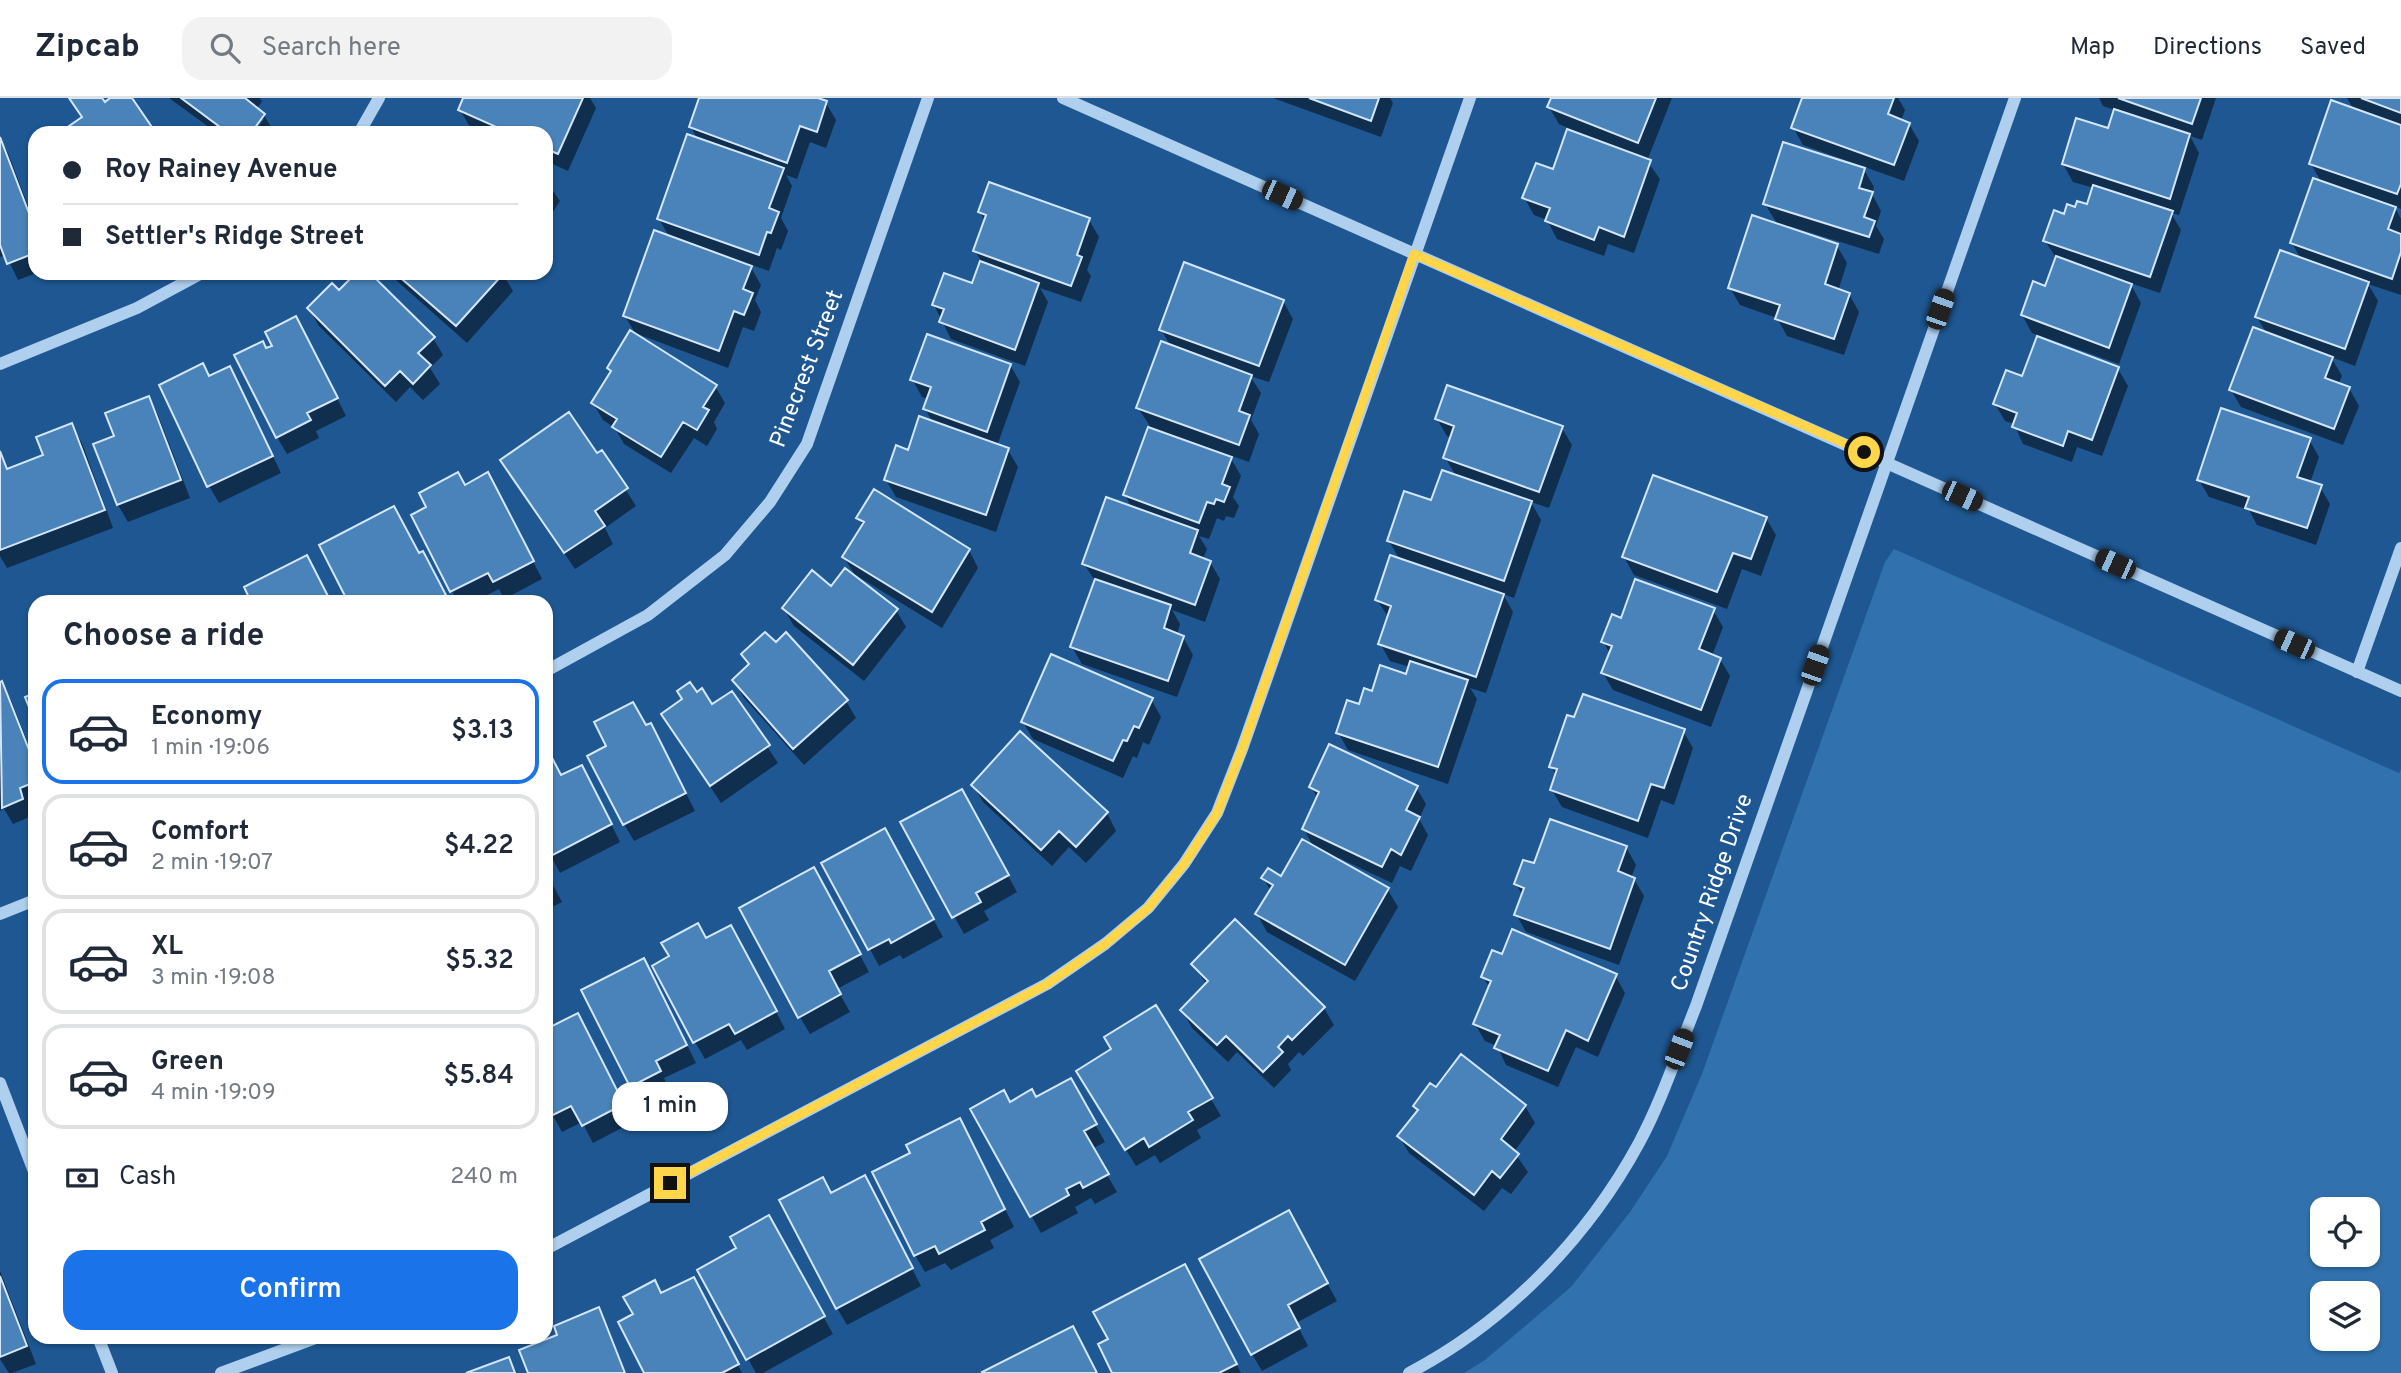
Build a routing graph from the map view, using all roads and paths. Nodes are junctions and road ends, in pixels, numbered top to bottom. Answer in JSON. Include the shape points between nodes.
{"nodes":[{"id":1,"x":379,"y":98,"type":"edge"},
{"id":2,"x":928,"y":98,"type":"edge"},
{"id":3,"x":1063,"y":98,"type":"edge"},
{"id":4,"x":1470,"y":98,"type":"edge"},
{"id":5,"x":2015,"y":98,"type":"edge"},
{"id":6,"x":363,"y":126,"type":"edge"},
{"id":7,"x":1414,"y":254,"type":"junction"},
{"id":8,"x":189,"y":280,"type":"edge"},
{"id":9,"x":0,"y":364,"type":"edge"},
{"id":10,"x":1885,"y":461,"type":"junction"},
{"id":11,"x":2401,"y":548,"type":"edge"},
{"id":12,"x":553,"y":667,"type":"edge"},
{"id":13,"x":2357,"y":672,"type":"junction"},
{"id":14,"x":2401,"y":691,"type":"edge"},
{"id":15,"x":28,"y":903,"type":"edge"},
{"id":16,"x":0,"y":914,"type":"edge"},
{"id":17,"x":0,"y":1083,"type":"edge"},
{"id":18,"x":28,"y":1156,"type":"edge"},
{"id":19,"x":553,"y":1245,"type":"edge"},
{"id":20,"x":101,"y":1344,"type":"edge"},
{"id":21,"x":299,"y":1344,"type":"edge"},
{"id":22,"x":111,"y":1373,"type":"edge"},
{"id":23,"x":222,"y":1373,"type":"edge"},
{"id":24,"x":1409,"y":1373,"type":"edge"}],
"edges":[{"from":1,"to":6,"type":"street"},
{"from":2,"to":12,"type":"street","name":"Pinecrest Street","via":[[807,444],[770,502],[725,555],[648,615]]},
{"from":3,"to":7,"type":"street"},
{"from":4,"to":7,"type":"street"},
{"from":5,"to":10,"type":"street","name":"Country Ridge Drive"},
{"from":7,"to":10,"type":"street"},
{"from":7,"to":19,"type":"street","via":[[1217,813],[1148,908],[1047,984]]},
{"from":8,"to":9,"type":"street","via":[[137,309]]},
{"from":10,"to":13,"type":"street"},
{"from":10,"to":24,"type":"street","name":"Country Ridge Drive","via":[[1696,1006],[1640,1142],[1605,1201],[1547,1269],[1484,1325]]},
{"from":11,"to":13,"type":"street"},
{"from":13,"to":14,"type":"street"},
{"from":15,"to":16,"type":"street"},
{"from":17,"to":18,"type":"street"},
{"from":20,"to":22,"type":"street"},
{"from":21,"to":23,"type":"street"}]}
